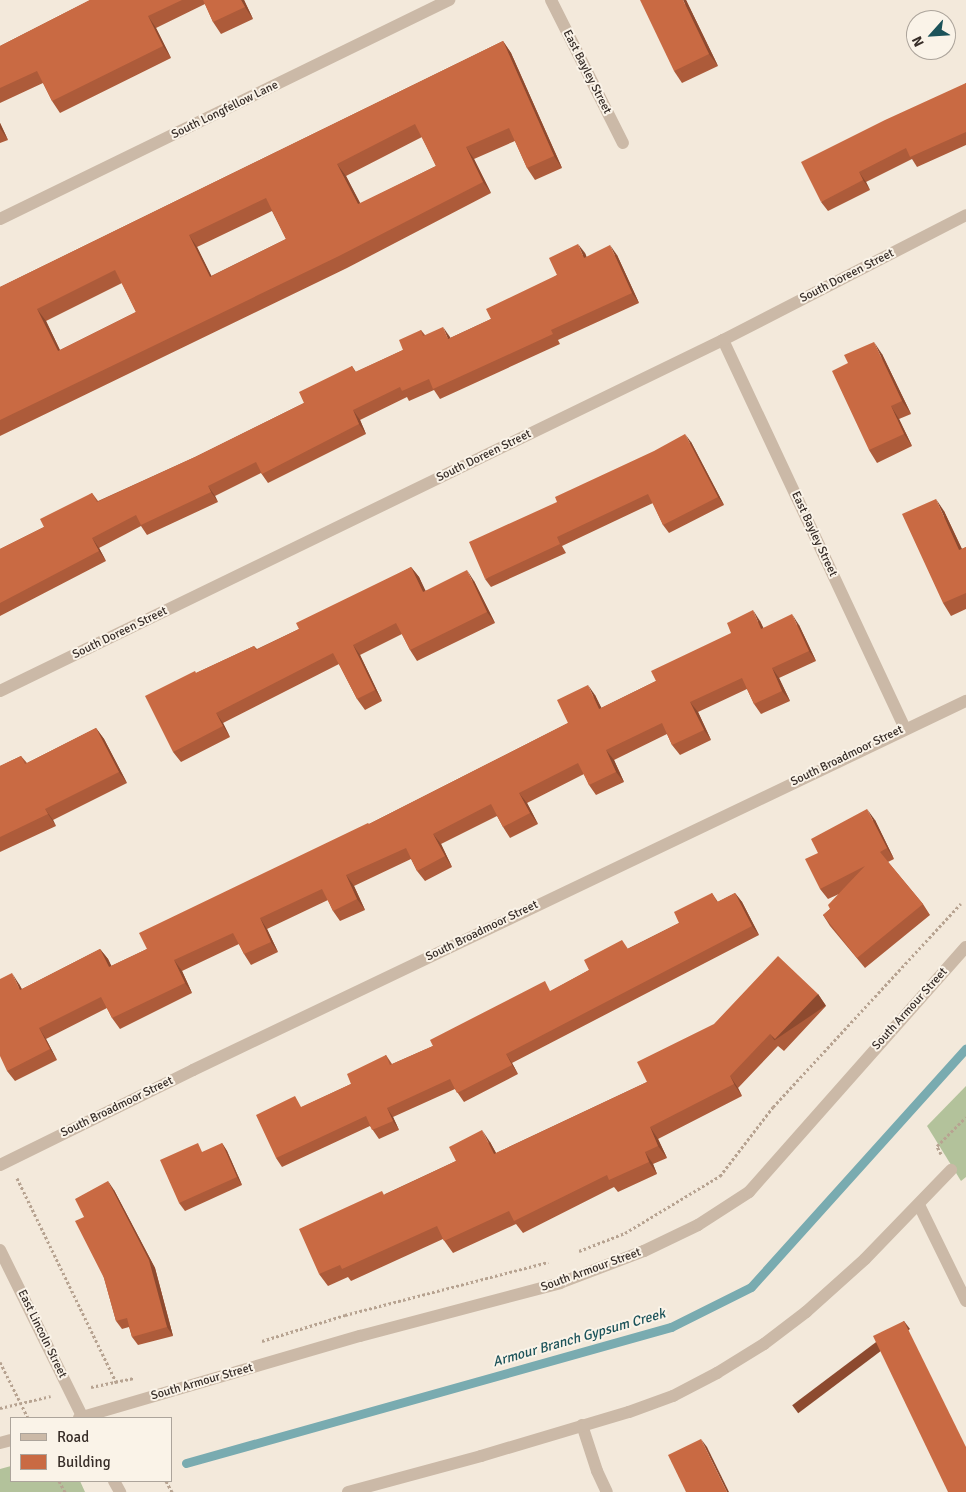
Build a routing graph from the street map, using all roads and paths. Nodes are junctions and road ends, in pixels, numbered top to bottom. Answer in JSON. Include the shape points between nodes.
{"nodes":[{"id":1,"x":449,"y":0,"type":"edge"},
{"id":2,"x":551,"y":0,"type":"edge"},
{"id":3,"x":623,"y":143,"type":"dead end"},
{"id":4,"x":966,"y":215,"type":"edge"},
{"id":5,"x":0,"y":219,"type":"edge"},
{"id":6,"x":723,"y":340,"type":"junction"},
{"id":7,"x":0,"y":691,"type":"edge"},
{"id":8,"x":966,"y":701,"type":"edge"},
{"id":9,"x":905,"y":728,"type":"junction"},
{"id":10,"x":961,"y":903,"type":"dead end"},
{"id":11,"x":966,"y":947,"type":"edge"},
{"id":12,"x":966,"y":1117,"type":"edge"},
{"id":13,"x":4,"y":1163,"type":"edge"},
{"id":14,"x":950,"y":1170,"type":"joint"},
{"id":15,"x":919,"y":1205,"type":"junction"},
{"id":16,"x":0,"y":1250,"type":"edge"},
{"id":17,"x":572,"y":1254,"type":"dead end"},
{"id":18,"x":555,"y":1260,"type":"dead end"},
{"id":19,"x":966,"y":1301,"type":"edge"},
{"id":20,"x":261,"y":1341,"type":"dead end"},
{"id":21,"x":0,"y":1362,"type":"edge"},
{"id":22,"x":141,"y":1376,"type":"dead end"},
{"id":23,"x":116,"y":1382,"type":"junction"},
{"id":24,"x":70,"y":1392,"type":"junction"},
{"id":25,"x":20,"y":1402,"type":"junction"},
{"id":26,"x":127,"y":1404,"type":"junction"},
{"id":27,"x":0,"y":1408,"type":"edge"},
{"id":28,"x":28,"y":1417,"type":"edge"},
{"id":29,"x":82,"y":1417,"type":"edge"},
{"id":30,"x":85,"y":1417,"type":"edge"},
{"id":31,"x":582,"y":1426,"type":"junction"},
{"id":32,"x":348,"y":1492,"type":"edge"},
{"id":33,"x":607,"y":1492,"type":"edge"}],
"edges":[{"from":1,"to":5,"type":"street","name":"South Longfellow Lane"},
{"from":2,"to":3,"type":"street","name":"East Bayley Street"},
{"from":4,"to":6,"type":"street","name":"South Doreen Street"},
{"from":6,"to":7,"type":"street","name":"South Doreen Street"},
{"from":6,"to":9,"type":"street","name":"East Bayley Street"},
{"from":8,"to":9,"type":"street","name":"South Broadmoor Street"},
{"from":9,"to":13,"type":"street","name":"South Broadmoor Street"},
{"from":10,"to":17,"type":"path","via":[[773,1107],[720,1176],[625,1233]]},
{"from":11,"to":26,"type":"street","name":"South Armour Street","via":[[748,1192],[698,1225],[644,1251],[560,1283],[360,1336]]},
{"from":12,"to":14,"type":"path","via":[[937,1146]]},
{"from":13,"to":23,"type":"path"},
{"from":14,"to":15,"type":"street"},
{"from":15,"to":19,"type":"street"},
{"from":15,"to":31,"type":"street","via":[[821,1299],[764,1344],[673,1396]]},
{"from":16,"to":24,"type":"street","name":"East Lincoln Street"},
{"from":18,"to":20,"type":"path","via":[[345,1315]]},
{"from":21,"to":25,"type":"path"},
{"from":22,"to":23,"type":"path"},
{"from":23,"to":24,"type":"path"},
{"from":23,"to":26,"type":"path"},
{"from":24,"to":25,"type":"path"},
{"from":24,"to":29,"type":"street","name":"East Lincoln Street"},
{"from":25,"to":27,"type":"path"},
{"from":25,"to":28,"type":"path"},
{"from":26,"to":30,"type":"street","name":"South Armour Street"},
{"from":31,"to":32,"type":"street"},
{"from":31,"to":33,"type":"street"}]}
